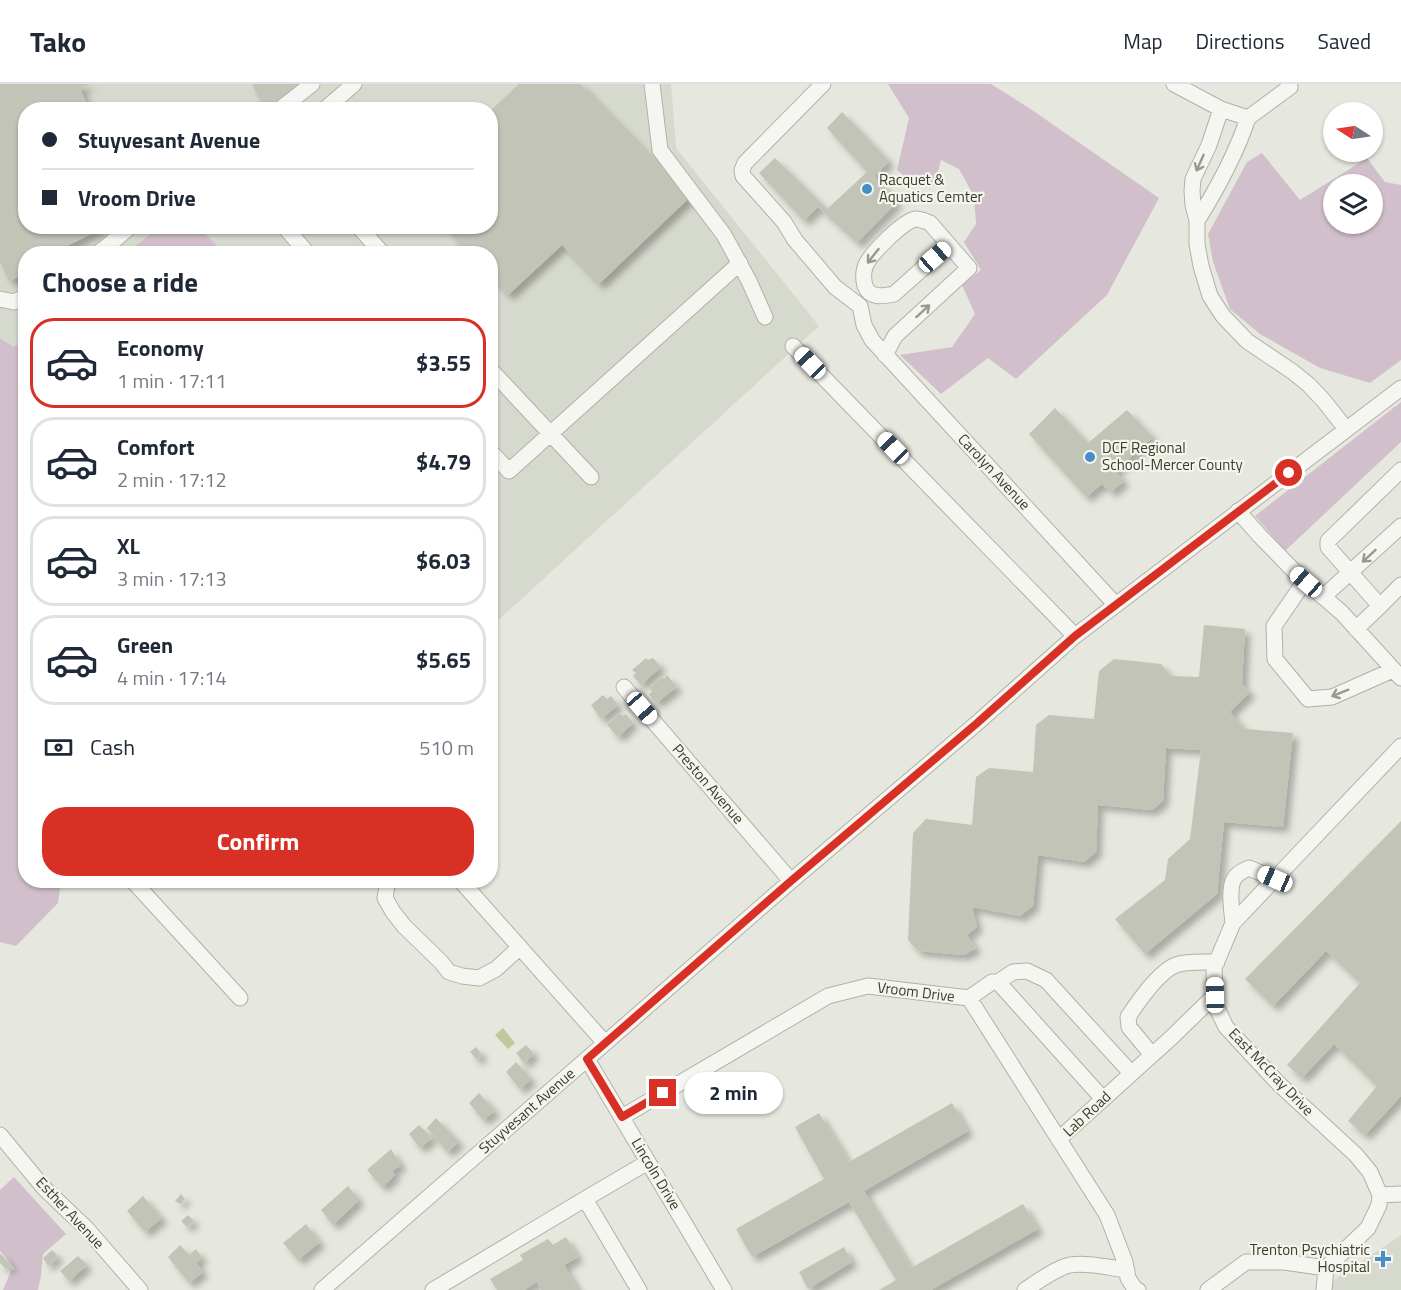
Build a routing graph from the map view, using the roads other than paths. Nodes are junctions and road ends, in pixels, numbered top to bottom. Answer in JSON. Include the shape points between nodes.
{"nodes":[{"id":1,"x":312,"y":84,"type":"edge"},
{"id":2,"x":354,"y":84,"type":"edge"},
{"id":3,"x":652,"y":84,"type":"edge"},
{"id":4,"x":823,"y":84,"type":"edge"},
{"id":5,"x":1174,"y":84,"type":"edge"},
{"id":6,"x":1291,"y":85,"type":"edge"},
{"id":7,"x":289,"y":102,"type":"edge"},
{"id":8,"x":333,"y":102,"type":"edge"},
{"id":9,"x":1221,"y":109,"type":"junction"},
{"id":10,"x":1248,"y":118,"type":"junction"},
{"id":11,"x":1197,"y":221,"type":"junction"},
{"id":12,"x":122,"y":234,"type":"edge"},
{"id":13,"x":291,"y":234,"type":"edge"},
{"id":14,"x":365,"y":234,"type":"edge"},
{"id":15,"x":949,"y":245,"type":"junction"},
{"id":16,"x":107,"y":246,"type":"edge"},
{"id":17,"x":301,"y":246,"type":"edge"},
{"id":18,"x":376,"y":246,"type":"edge"},
{"id":19,"x":740,"y":263,"type":"junction"},
{"id":20,"x":872,"y":295,"type":"junction"},
{"id":21,"x":0,"y":299,"type":"edge"},
{"id":22,"x":18,"y":300,"type":"edge"},
{"id":23,"x":860,"y":306,"type":"junction"},
{"id":24,"x":765,"y":317,"type":"dead end"},
{"id":25,"x":793,"y":346,"type":"dead end"},
{"id":26,"x":885,"y":355,"type":"junction"},
{"id":27,"x":498,"y":378,"type":"edge"},
{"id":28,"x":1401,"y":388,"type":"edge"},
{"id":29,"x":1346,"y":429,"type":"junction"},
{"id":30,"x":551,"y":434,"type":"junction"},
{"id":31,"x":498,"y":459,"type":"edge"},
{"id":32,"x":1401,"y":470,"type":"edge"},
{"id":33,"x":591,"y":477,"type":"dead end"},
{"id":34,"x":1238,"y":511,"type":"junction"},
{"id":35,"x":1401,"y":526,"type":"edge"},
{"id":36,"x":1351,"y":573,"type":"junction"},
{"id":37,"x":1306,"y":582,"type":"junction"},
{"id":38,"x":1401,"y":585,"type":"edge"},
{"id":39,"x":1323,"y":597,"type":"junction"},
{"id":40,"x":1115,"y":604,"type":"junction"},
{"id":41,"x":1380,"y":606,"type":"junction"},
{"id":42,"x":1356,"y":629,"type":"junction"},
{"id":43,"x":1075,"y":636,"type":"junction"},
{"id":44,"x":1397,"y":674,"type":"edge"},
{"id":45,"x":624,"y":687,"type":"dead end"},
{"id":46,"x":1401,"y":746,"type":"edge"},
{"id":47,"x":1275,"y":879,"type":"junction"},
{"id":48,"x":791,"y":881,"type":"junction"},
{"id":49,"x":139,"y":888,"type":"edge"},
{"id":50,"x":387,"y":888,"type":"edge"},
{"id":51,"x":467,"y":888,"type":"edge"},
{"id":52,"x":1233,"y":923,"type":"junction"},
{"id":53,"x":519,"y":947,"type":"junction"},
{"id":54,"x":1217,"y":962,"type":"junction"},
{"id":55,"x":998,"y":982,"type":"junction"},
{"id":56,"x":1215,"y":995,"type":"junction"},
{"id":57,"x":240,"y":998,"type":"dead end"},
{"id":58,"x":969,"y":998,"type":"junction"},
{"id":59,"x":605,"y":1043,"type":"junction"},
{"id":60,"x":1152,"y":1055,"type":"junction"},
{"id":61,"x":587,"y":1059,"type":"junction"},
{"id":62,"x":1131,"y":1073,"type":"junction"},
{"id":63,"x":1103,"y":1099,"type":"junction"},
{"id":64,"x":622,"y":1117,"type":"junction"},
{"id":65,"x":0,"y":1135,"type":"edge"},
{"id":66,"x":1059,"y":1139,"type":"junction"},
{"id":67,"x":648,"y":1162,"type":"junction"},
{"id":68,"x":1401,"y":1194,"type":"edge"},
{"id":69,"x":1380,"y":1195,"type":"junction"},
{"id":70,"x":585,"y":1199,"type":"junction"},
{"id":71,"x":1326,"y":1268,"type":"junction"},
{"id":72,"x":1127,"y":1270,"type":"junction"},
{"id":73,"x":140,"y":1290,"type":"edge"},
{"id":74,"x":322,"y":1290,"type":"edge"},
{"id":75,"x":433,"y":1290,"type":"edge"},
{"id":76,"x":639,"y":1290,"type":"edge"},
{"id":77,"x":724,"y":1290,"type":"edge"},
{"id":78,"x":1025,"y":1290,"type":"edge"},
{"id":79,"x":1134,"y":1290,"type":"edge"},
{"id":80,"x":1208,"y":1290,"type":"edge"},
{"id":81,"x":1324,"y":1290,"type":"edge"}],
"edges":[{"from":1,"to":7,"type":"street"},
{"from":2,"to":8,"type":"street"},
{"from":3,"to":19,"type":"street","via":[[660,150],[724,235]]},
{"from":4,"to":23,"type":"street","via":[[745,163],[743,176],[835,286]]},
{"from":5,"to":9,"type":"street"},
{"from":6,"to":10,"type":"street"},
{"from":9,"to":10,"type":"street"},
{"from":9,"to":11,"type":"street","one_way":true,"via":[[1193,179]]},
{"from":10,"to":11,"type":"street","via":[[1218,187]]},
{"from":11,"to":29,"type":"street","via":[[1204,280],[1223,316],[1247,341],[1309,385]]},
{"from":12,"to":16,"type":"street"},
{"from":13,"to":17,"type":"street"},
{"from":14,"to":18,"type":"street"},
{"from":15,"to":20,"type":"street","via":[[894,294]]},
{"from":15,"to":20,"type":"street","one_way":true,"via":[[930,223],[915,219],[906,223],[866,265],[863,278]]},
{"from":26,"to":15,"type":"street","one_way":true,"via":[[895,336],[969,268]]},
{"from":19,"to":24,"type":"street"},
{"from":19,"to":30,"type":"street"},
{"from":20,"to":23,"type":"street"},
{"from":21,"to":22,"type":"street"},
{"from":23,"to":26,"type":"street","name":"Carolyn Avenue","via":[[864,325]]},
{"from":25,"to":43,"type":"street"},
{"from":26,"to":40,"type":"street","name":"Carolyn Avenue"},
{"from":27,"to":30,"type":"street"},
{"from":28,"to":29,"type":"street","name":"Stuyvesant Avenue"},
{"from":29,"to":34,"type":"street","name":"Stuyvesant Avenue"},
{"from":30,"to":31,"type":"street","via":[[509,471]]},
{"from":30,"to":33,"type":"street"},
{"from":32,"to":36,"type":"street","via":[[1328,541],[1328,547]]},
{"from":34,"to":37,"type":"street"},
{"from":34,"to":40,"type":"street","name":"Stuyvesant Avenue"},
{"from":35,"to":36,"type":"street","one_way":true},
{"from":36,"to":39,"type":"street"},
{"from":36,"to":41,"type":"street"},
{"from":37,"to":39,"type":"street"},
{"from":44,"to":37,"type":"street","one_way":true,"via":[[1332,697],[1308,699],[1275,659],[1274,626]]},
{"from":38,"to":41,"type":"street"},
{"from":39,"to":42,"type":"street"},
{"from":40,"to":43,"type":"street","name":"Stuyvesant Avenue"},
{"from":41,"to":42,"type":"street"},
{"from":42,"to":44,"type":"street"},
{"from":43,"to":48,"type":"street","name":"Stuyvesant Avenue"},
{"from":45,"to":48,"type":"street","name":"Preston Avenue"},
{"from":46,"to":47,"type":"street","name":"East McCray Drive"},
{"from":47,"to":52,"type":"street","name":"East McCray Drive"},
{"from":47,"to":52,"type":"street","via":[[1250,868],[1240,872],[1233,881]]},
{"from":48,"to":59,"type":"street","name":"Stuyvesant Avenue"},
{"from":49,"to":57,"type":"street"},
{"from":50,"to":53,"type":"street","via":[[385,898],[393,912],[449,972],[479,978],[496,969]]},
{"from":51,"to":53,"type":"street"},
{"from":52,"to":54,"type":"street","name":"East McCray Drive"},
{"from":53,"to":59,"type":"street"},
{"from":54,"to":56,"type":"street","name":"East McCray Drive"},
{"from":54,"to":60,"type":"street","via":[[1177,964],[1166,970],[1139,1000],[1128,1017],[1129,1027]]},
{"from":55,"to":58,"type":"street"},
{"from":55,"to":62,"type":"street","via":[[1013,972],[1027,971],[1046,981]]},
{"from":55,"to":63,"type":"street"},
{"from":56,"to":60,"type":"street","name":"Lab Road"},
{"from":56,"to":69,"type":"street","name":"East McCray Drive","via":[[1226,1027],[1279,1084],[1356,1155],[1370,1172]]},
{"from":58,"to":64,"type":"street","name":"Vroom Drive","via":[[868,986],[828,996]]},
{"from":58,"to":66,"type":"street","name":"Vroom Drive"},
{"from":59,"to":61,"type":"street","name":"Stuyvesant Avenue"},
{"from":60,"to":62,"type":"street","name":"Lab Road"},
{"from":61,"to":64,"type":"street","name":"Lincoln Drive"},
{"from":61,"to":74,"type":"street","name":"Stuyvesant Avenue"},
{"from":62,"to":63,"type":"street","name":"Lab Road"},
{"from":63,"to":66,"type":"street","name":"Lab Road"},
{"from":64,"to":67,"type":"street","name":"Lincoln Drive"},
{"from":65,"to":73,"type":"street","name":"Esther Avenue"},
{"from":66,"to":72,"type":"street","name":"Lab Road","via":[[1107,1215]]},
{"from":67,"to":70,"type":"street"},
{"from":67,"to":77,"type":"street","name":"Lincoln Drive"},
{"from":68,"to":69,"type":"street"},
{"from":69,"to":71,"type":"street","via":[[1368,1228]]},
{"from":70,"to":75,"type":"street"},
{"from":70,"to":76,"type":"street"},
{"from":71,"to":80,"type":"street","via":[[1246,1262]]},
{"from":71,"to":81,"type":"street"},
{"from":72,"to":78,"type":"street","via":[[1070,1265]]},
{"from":72,"to":79,"type":"street","name":"Lab Road"}]}
